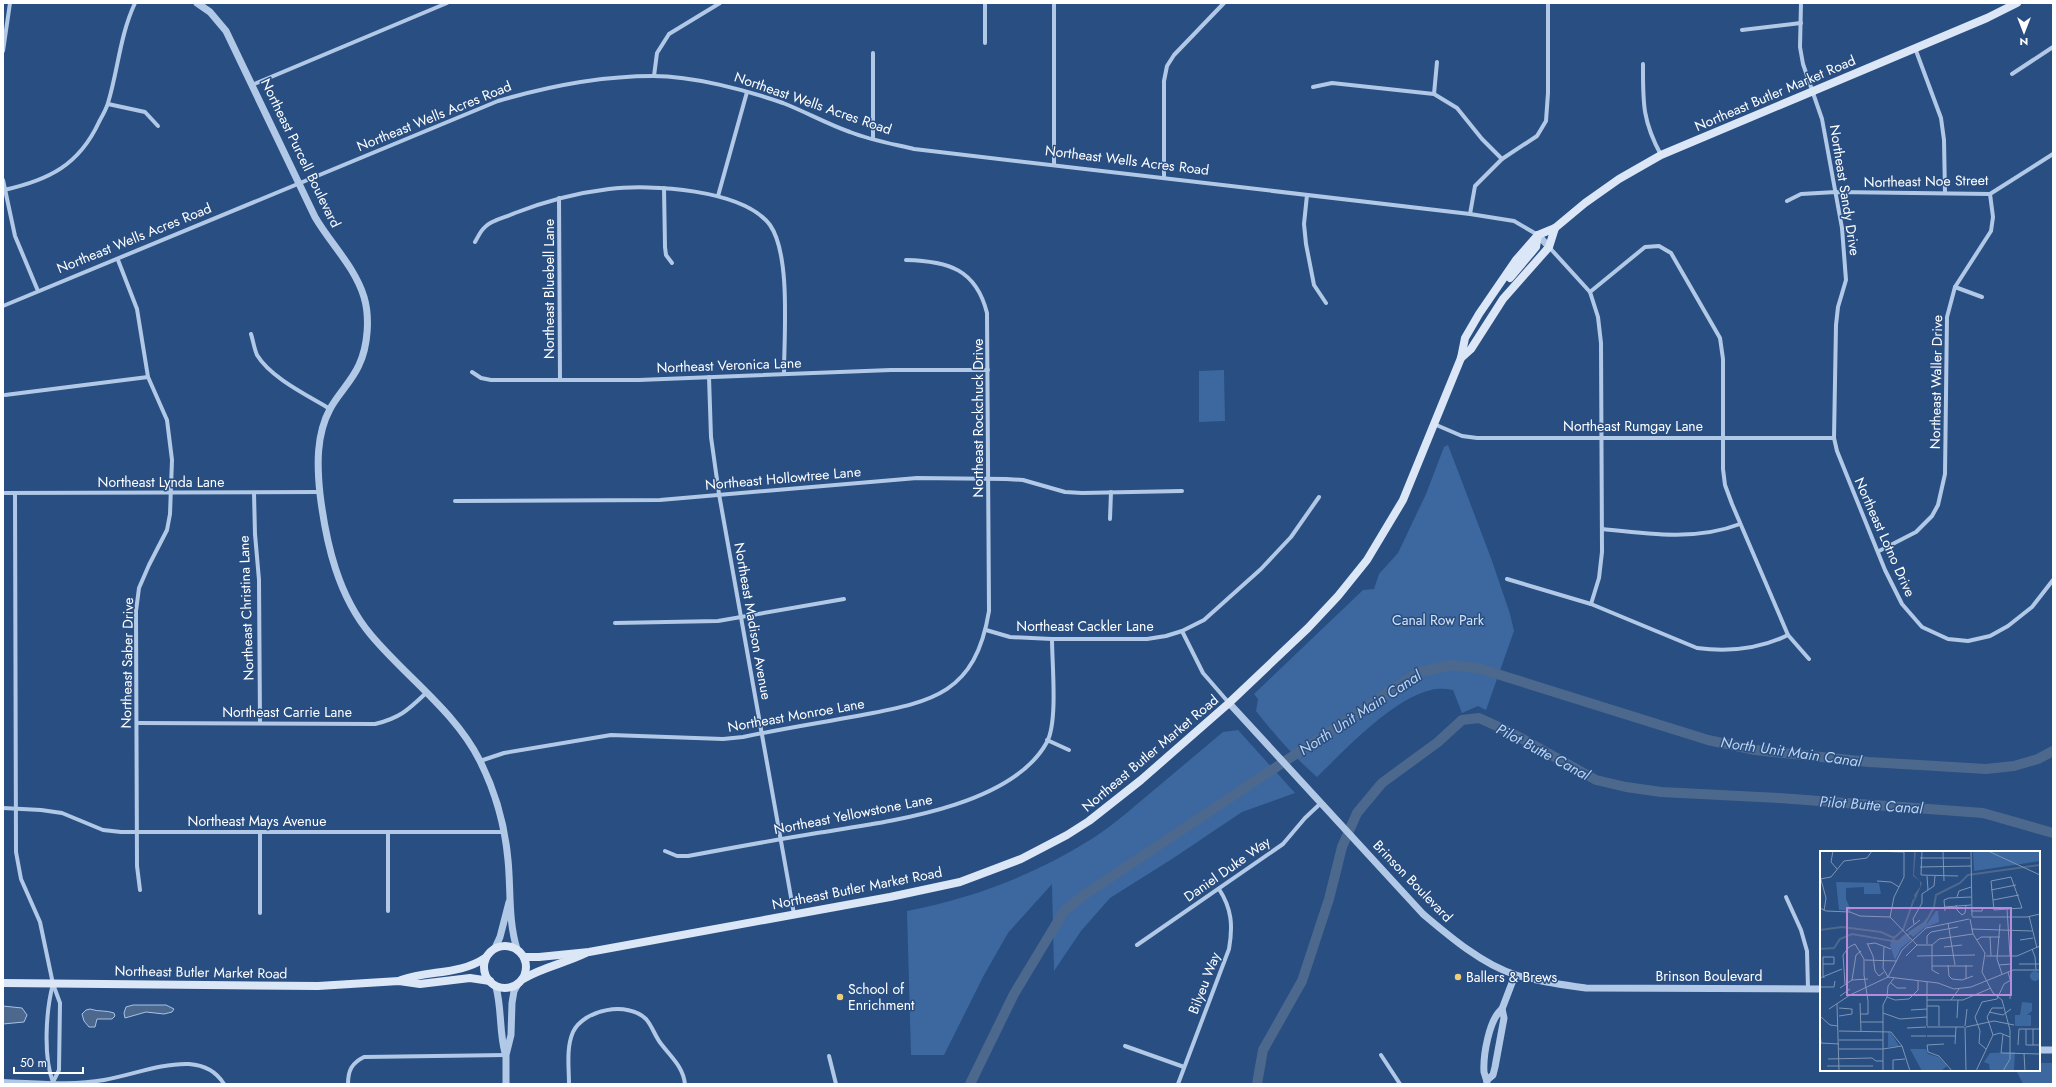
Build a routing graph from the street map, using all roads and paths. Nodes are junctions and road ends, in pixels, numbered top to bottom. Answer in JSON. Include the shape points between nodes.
{"nodes":[{"id":1,"x":10,"y":3,"type":"edge"},
{"id":2,"x":135,"y":3,"type":"edge"},
{"id":3,"x":197,"y":3,"type":"edge"},
{"id":4,"x":447,"y":3,"type":"edge"},
{"id":5,"x":720,"y":3,"type":"edge"},
{"id":6,"x":985,"y":3,"type":"edge"},
{"id":7,"x":1054,"y":3,"type":"edge"},
{"id":8,"x":1224,"y":3,"type":"edge"},
{"id":9,"x":1548,"y":3,"type":"edge"},
{"id":10,"x":1801,"y":3,"type":"edge"},
{"id":11,"x":2017,"y":3,"type":"edge"},
{"id":12,"x":1800,"y":23,"type":"junction"},
{"id":13,"x":1742,"y":30,"type":"dead end"},
{"id":14,"x":985,"y":43,"type":"dead end"},
{"id":15,"x":2053,"y":47,"type":"edge"},
{"id":16,"x":1915,"y":48,"type":"junction"},
{"id":17,"x":3,"y":51,"type":"edge"},
{"id":18,"x":873,"y":53,"type":"dead end"},
{"id":19,"x":1437,"y":62,"type":"dead end"},
{"id":20,"x":1644,"y":64,"type":"dead end"},
{"id":21,"x":2012,"y":74,"type":"dead end"},
{"id":22,"x":654,"y":76,"type":"junction"},
{"id":23,"x":252,"y":85,"type":"junction"},
{"id":24,"x":1313,"y":87,"type":"dead end"},
{"id":25,"x":1812,"y":91,"type":"junction"},
{"id":26,"x":747,"y":92,"type":"junction"},
{"id":27,"x":1434,"y":94,"type":"junction"},
{"id":28,"x":108,"y":104,"type":"junction"},
{"id":29,"x":158,"y":126,"type":"dead end"},
{"id":30,"x":872,"y":139,"type":"junction"},
{"id":31,"x":2053,"y":154,"type":"edge"},
{"id":32,"x":1661,"y":155,"type":"junction"},
{"id":33,"x":1502,"y":159,"type":"junction"},
{"id":34,"x":1054,"y":165,"type":"junction"},
{"id":35,"x":1164,"y":177,"type":"junction"},
{"id":36,"x":3,"y":180,"type":"edge"},
{"id":37,"x":298,"y":185,"type":"junction"},
{"id":38,"x":664,"y":188,"type":"junction"},
{"id":39,"x":4,"y":190,"type":"junction"},
{"id":40,"x":1836,"y":192,"type":"junction"},
{"id":41,"x":1945,"y":194,"type":"junction"},
{"id":42,"x":1990,"y":194,"type":"junction"},
{"id":43,"x":1307,"y":195,"type":"junction"},
{"id":44,"x":718,"y":196,"type":"junction"},
{"id":45,"x":559,"y":198,"type":"junction"},
{"id":46,"x":1787,"y":201,"type":"dead end"},
{"id":47,"x":1470,"y":214,"type":"junction"},
{"id":48,"x":1555,"y":228,"type":"junction"},
{"id":49,"x":1538,"y":235,"type":"junction"},
{"id":50,"x":475,"y":242,"type":"dead end"},
{"id":51,"x":1549,"y":247,"type":"junction"},
{"id":52,"x":118,"y":260,"type":"junction"},
{"id":53,"x":906,"y":260,"type":"dead end"},
{"id":54,"x":672,"y":263,"type":"dead end"},
{"id":55,"x":1955,"y":287,"type":"junction"},
{"id":56,"x":38,"y":292,"type":"junction"},
{"id":57,"x":1590,"y":292,"type":"junction"},
{"id":58,"x":1982,"y":297,"type":"dead end"},
{"id":59,"x":1326,"y":303,"type":"dead end"},
{"id":60,"x":3,"y":306,"type":"edge"},
{"id":61,"x":252,"y":334,"type":"dead end"},
{"id":62,"x":1471,"y":349,"type":"junction"},
{"id":63,"x":1461,"y":358,"type":"junction"},
{"id":64,"x":988,"y":370,"type":"junction"},
{"id":65,"x":472,"y":372,"type":"dead end"},
{"id":66,"x":784,"y":374,"type":"junction"},
{"id":67,"x":148,"y":377,"type":"junction"},
{"id":68,"x":709,"y":377,"type":"junction"},
{"id":69,"x":560,"y":380,"type":"junction"},
{"id":70,"x":5,"y":395,"type":"dead end"},
{"id":71,"x":330,"y":409,"type":"junction"},
{"id":72,"x":1434,"y":424,"type":"junction"},
{"id":73,"x":1723,"y":437,"type":"junction"},
{"id":74,"x":1601,"y":438,"type":"junction"},
{"id":75,"x":1834,"y":438,"type":"junction"},
{"id":76,"x":989,"y":478,"type":"junction"},
{"id":77,"x":1182,"y":491,"type":"dead end"},
{"id":78,"x":3,"y":492,"type":"edge"},
{"id":79,"x":15,"y":492,"type":"junction"},
{"id":80,"x":172,"y":492,"type":"junction"},
{"id":81,"x":320,"y":492,"type":"junction"},
{"id":82,"x":1111,"y":492,"type":"junction"},
{"id":83,"x":254,"y":493,"type":"junction"},
{"id":84,"x":719,"y":494,"type":"junction"},
{"id":85,"x":1319,"y":496,"type":"dead end"},
{"id":86,"x":455,"y":501,"type":"dead end"},
{"id":87,"x":1110,"y":519,"type":"dead end"},
{"id":88,"x":1740,"y":524,"type":"junction"},
{"id":89,"x":1602,"y":529,"type":"junction"},
{"id":90,"x":1879,"y":551,"type":"junction"},
{"id":91,"x":1508,"y":579,"type":"dead end"},
{"id":92,"x":2053,"y":580,"type":"edge"},
{"id":93,"x":844,"y":599,"type":"dead end"},
{"id":94,"x":1591,"y":604,"type":"junction"},
{"id":95,"x":742,"y":618,"type":"junction"},
{"id":96,"x":615,"y":622,"type":"dead end"},
{"id":97,"x":986,"y":630,"type":"junction"},
{"id":98,"x":1182,"y":631,"type":"junction"},
{"id":99,"x":1788,"y":635,"type":"junction"},
{"id":100,"x":1052,"y":639,"type":"junction"},
{"id":101,"x":1809,"y":659,"type":"dead end"},
{"id":102,"x":426,"y":692,"type":"junction"},
{"id":103,"x":1229,"y":703,"type":"junction"},
{"id":104,"x":136,"y":723,"type":"junction"},
{"id":105,"x":260,"y":723,"type":"junction"},
{"id":106,"x":762,"y":734,"type":"junction"},
{"id":107,"x":1047,"y":740,"type":"junction"},
{"id":108,"x":1069,"y":750,"type":"dead end"},
{"id":109,"x":480,"y":761,"type":"junction"},
{"id":110,"x":1322,"y":802,"type":"junction"},
{"id":111,"x":3,"y":808,"type":"edge"},
{"id":112,"x":15,"y":808,"type":"junction"},
{"id":113,"x":137,"y":832,"type":"junction"},
{"id":114,"x":260,"y":832,"type":"junction"},
{"id":115,"x":388,"y":832,"type":"junction"},
{"id":116,"x":503,"y":832,"type":"junction"},
{"id":117,"x":781,"y":839,"type":"junction"},
{"id":118,"x":665,"y":851,"type":"dead end"},
{"id":119,"x":1219,"y":889,"type":"junction"},
{"id":120,"x":140,"y":890,"type":"dead end"},
{"id":121,"x":1786,"y":897,"type":"dead end"},
{"id":122,"x":509,"y":902,"type":"junction"},
{"id":123,"x":388,"y":912,"type":"dead end"},
{"id":124,"x":260,"y":913,"type":"dead end"},
{"id":125,"x":794,"y":914,"type":"junction"},
{"id":126,"x":1137,"y":945,"type":"dead end"},
{"id":127,"x":495,"y":948,"type":"junction"},
{"id":128,"x":517,"y":949,"type":"junction"},
{"id":129,"x":589,"y":952,"type":"junction"},
{"id":130,"x":524,"y":957,"type":"junction"},
{"id":131,"x":485,"y":958,"type":"junction"},
{"id":132,"x":1515,"y":975,"type":"junction"},
{"id":133,"x":399,"y":981,"type":"junction"},
{"id":134,"x":520,"y":981,"type":"junction"},
{"id":135,"x":3,"y":983,"type":"edge"},
{"id":136,"x":53,"y":984,"type":"junction"},
{"id":137,"x":493,"y":984,"type":"junction"},
{"id":138,"x":1808,"y":989,"type":"junction"},
{"id":139,"x":1820,"y":989,"type":"edge"},
{"id":140,"x":1502,"y":1010,"type":"junction"},
{"id":141,"x":1125,"y":1046,"type":"dead end"},
{"id":142,"x":2040,"y":1050,"type":"edge"},
{"id":143,"x":2053,"y":1050,"type":"edge"},
{"id":144,"x":1381,"y":1055,"type":"dead end"},
{"id":145,"x":506,"y":1056,"type":"junction"},
{"id":146,"x":829,"y":1056,"type":"dead end"},
{"id":147,"x":1184,"y":1067,"type":"junction"},
{"id":148,"x":3,"y":1081,"type":"edge"},
{"id":149,"x":1487,"y":1082,"type":"edge"},
{"id":150,"x":53,"y":1083,"type":"edge"},
{"id":151,"x":224,"y":1084,"type":"edge"},
{"id":152,"x":348,"y":1084,"type":"edge"},
{"id":153,"x":506,"y":1084,"type":"edge"},
{"id":154,"x":569,"y":1084,"type":"edge"},
{"id":155,"x":685,"y":1084,"type":"edge"},
{"id":156,"x":836,"y":1084,"type":"edge"},
{"id":157,"x":1178,"y":1084,"type":"edge"},
{"id":158,"x":1400,"y":1084,"type":"edge"}],
"edges":[{"from":1,"to":17,"type":"street"},
{"from":2,"to":28,"type":"street","via":[[122,39]]},
{"from":3,"to":23,"type":"street","name":"Northeast Purcell Boulevard","via":[[210,12],[226,31]]},
{"from":4,"to":23,"type":"street"},
{"from":5,"to":22,"type":"street","via":[[669,34],[657,53]]},
{"from":6,"to":14,"type":"street"},
{"from":7,"to":34,"type":"street"},
{"from":8,"to":35,"type":"street","via":[[1174,54],[1167,66],[1164,81]]},
{"from":9,"to":33,"type":"street","via":[[1546,121],[1537,136]]},
{"from":10,"to":12,"type":"street","name":"Northeast Sandy Drive"},
{"from":11,"to":16,"type":"main road","name":"Northeast Butler Market Road"},
{"from":12,"to":13,"type":"street"},
{"from":12,"to":25,"type":"street","name":"Northeast Sandy Drive","via":[[1803,64]]},
{"from":15,"to":21,"type":"street"},
{"from":16,"to":25,"type":"main road","name":"Northeast Butler Market Road"},
{"from":16,"to":41,"type":"street","via":[[1941,118]]},
{"from":18,"to":30,"type":"street"},
{"from":19,"to":27,"type":"street"},
{"from":20,"to":32,"type":"street","via":[[1645,118],[1651,137]]},
{"from":22,"to":26,"type":"street","name":"Northeast Wells Acres Road","via":[[710,83]]},
{"from":22,"to":37,"type":"street","name":"Northeast Wells Acres Road","via":[[592,80],[545,88],[498,101]]},
{"from":23,"to":37,"type":"street","name":"Northeast Purcell Boulevard"},
{"from":24,"to":27,"type":"street","via":[[1332,83]]},
{"from":25,"to":32,"type":"main road","name":"Northeast Butler Market Road"},
{"from":25,"to":40,"type":"street","name":"Northeast Sandy Drive","via":[[1822,119]]},
{"from":26,"to":30,"type":"street","name":"Northeast Wells Acres Road","via":[[783,103],[849,132]]},
{"from":26,"to":44,"type":"street"},
{"from":27,"to":33,"type":"street","via":[[1457,108]]},
{"from":28,"to":29,"type":"street","via":[[145,112]]},
{"from":28,"to":39,"type":"street","via":[[92,138],[62,169],[33,183]]},
{"from":30,"to":34,"type":"street","name":"Northeast Wells Acres Road","via":[[914,149]]},
{"from":31,"to":42,"type":"street","name":"Northeast Noe Street"},
{"from":32,"to":48,"type":"main road","name":"Northeast Butler Market Road","via":[[1619,179]]},
{"from":33,"to":47,"type":"street","via":[[1475,186]]},
{"from":34,"to":35,"type":"street","name":"Northeast Wells Acres Road"},
{"from":35,"to":43,"type":"street","name":"Northeast Wells Acres Road"},
{"from":36,"to":39,"type":"street"},
{"from":37,"to":52,"type":"street","name":"Northeast Wells Acres Road"},
{"from":37,"to":71,"type":"street","name":"Northeast Purcell Boulevard","via":[[326,235],[354,275],[364,297],[366,344],[359,365]]},
{"from":38,"to":44,"type":"street"},
{"from":38,"to":45,"type":"street","via":[[610,189]]},
{"from":38,"to":54,"type":"street","via":[[665,247],[666,255]]},
{"from":39,"to":56,"type":"street","via":[[15,236]]},
{"from":40,"to":41,"type":"street","name":"Northeast Noe Street"},
{"from":40,"to":46,"type":"street","name":"Northeast Noe Street","via":[[1801,194]]},
{"from":40,"to":75,"type":"street","name":"Northeast Sandy Drive","via":[[1846,280],[1836,324]]},
{"from":41,"to":42,"type":"street","name":"Northeast Noe Street"},
{"from":42,"to":55,"type":"street","name":"Northeast Waller Drive","via":[[1993,217],[1991,231]]},
{"from":43,"to":47,"type":"street","name":"Northeast Wells Acres Road"},
{"from":43,"to":59,"type":"street","via":[[1304,224],[1306,244],[1314,285]]},
{"from":44,"to":66,"type":"street","via":[[756,212],[769,224],[778,239],[784,273]]},
{"from":45,"to":50,"type":"street","via":[[485,226]]},
{"from":45,"to":69,"type":"street","name":"Northeast Bluebell Lane"},
{"from":47,"to":49,"type":"street","name":"Northeast Wells Acres Road","via":[[1514,221]]},
{"from":48,"to":49,"type":"main road","name":"Northeast Butler Market Road"},
{"from":48,"to":51,"type":"main road","name":"Northeast Butler Market Road"},
{"from":49,"to":51,"type":"street","name":"Northeast Wells Acres Road"},
{"from":49,"to":62,"type":"main road","via":[[1534,250],[1499,292]]},
{"from":49,"to":63,"type":"main road","name":"Northeast Butler Market Road","via":[[1516,260],[1479,314],[1465,338]]},
{"from":51,"to":57,"type":"street"},
{"from":51,"to":62,"type":"main road","name":"Northeast Butler Market Road","via":[[1503,299]]},
{"from":52,"to":56,"type":"street","name":"Northeast Wells Acres Road"},
{"from":52,"to":67,"type":"street","name":"Northeast Saber Drive","via":[[137,309]]},
{"from":53,"to":64,"type":"street","name":"Northeast Rockchuck Drive","via":[[950,265],[965,274],[983,296],[987,313]]},
{"from":55,"to":58,"type":"street"},
{"from":55,"to":90,"type":"street","name":"Northeast Waller Drive","via":[[1947,317],[1945,474],[1938,505],[1932,516],[1916,532]]},
{"from":56,"to":60,"type":"street","name":"Northeast Wells Acres Road"},
{"from":57,"to":73,"type":"street","via":[[1645,247],[1659,246],[1671,253],[1720,338],[1723,359]]},
{"from":57,"to":74,"type":"street","via":[[1598,317],[1602,343]]},
{"from":61,"to":71,"type":"street","via":[[257,355],[268,368],[288,384]]},
{"from":62,"to":63,"type":"main road","name":"Northeast Butler Market Road"},
{"from":63,"to":72,"type":"main road","name":"Northeast Butler Market Road"},
{"from":64,"to":66,"type":"street","name":"Northeast Veronica Lane"},
{"from":64,"to":76,"type":"street","name":"Northeast Rockchuck Drive"},
{"from":65,"to":69,"type":"street","name":"Northeast Veronica Lane","via":[[481,378],[491,380]]},
{"from":66,"to":68,"type":"street","name":"Northeast Veronica Lane"},
{"from":67,"to":70,"type":"street"},
{"from":67,"to":80,"type":"street","name":"Northeast Saber Drive","via":[[167,420],[171,439]]},
{"from":68,"to":69,"type":"street","name":"Northeast Veronica Lane"},
{"from":68,"to":84,"type":"street","name":"Northeast Madison Avenue","via":[[711,437]]},
{"from":71,"to":81,"type":"street","name":"Northeast Purcell Boulevard","via":[[320,435]]},
{"from":72,"to":74,"type":"street","name":"Northeast Rumgay Lane","via":[[1462,436],[1477,438]]},
{"from":72,"to":103,"type":"main road","name":"Northeast Butler Market Road","via":[[1403,500],[1367,560],[1308,628]]},
{"from":73,"to":74,"type":"street","name":"Northeast Rumgay Lane"},
{"from":73,"to":75,"type":"street","name":"Northeast Rumgay Lane"},
{"from":73,"to":88,"type":"street","via":[[1725,485]]},
{"from":74,"to":89,"type":"street"},
{"from":75,"to":90,"type":"street","name":"Northeast Lotno Drive","via":[[1847,477]]},
{"from":76,"to":82,"type":"street","name":"Northeast Hollowtree Lane","via":[[1023,480],[1065,492]]},
{"from":76,"to":84,"type":"street","name":"Northeast Hollowtree Lane","via":[[885,480]]},
{"from":76,"to":97,"type":"street","name":"Northeast Rockchuck Drive","via":[[989,611]]},
{"from":77,"to":82,"type":"street","name":"Northeast Hollowtree Lane"},
{"from":78,"to":79,"type":"street","name":"Northeast Lynda Lane"},
{"from":79,"to":80,"type":"street","name":"Northeast Lynda Lane"},
{"from":79,"to":112,"type":"street"},
{"from":80,"to":83,"type":"street","name":"Northeast Lynda Lane"},
{"from":80,"to":104,"type":"street","name":"Northeast Saber Drive","via":[[166,530],[139,588],[136,611]]},
{"from":81,"to":83,"type":"street","name":"Northeast Lynda Lane"},
{"from":81,"to":102,"type":"street","name":"Northeast Purcell Boulevard","via":[[324,527],[332,559],[352,606],[369,633]]},
{"from":82,"to":87,"type":"street"},
{"from":83,"to":105,"type":"street","name":"Northeast Christina Lane","via":[[259,580]]},
{"from":84,"to":86,"type":"street","name":"Northeast Hollowtree Lane","via":[[628,501]]},
{"from":84,"to":95,"type":"street","name":"Northeast Madison Avenue"},
{"from":85,"to":98,"type":"street","name":"Northeast Cackler Lane","via":[[1291,537],[1261,569],[1204,620]]},
{"from":88,"to":89,"type":"street","via":[[1728,529],[1685,535]]},
{"from":88,"to":99,"type":"street"},
{"from":89,"to":94,"type":"street","via":[[1599,578]]},
{"from":90,"to":92,"type":"street","name":"Northeast Lotno Drive","via":[[1885,570],[1902,604],[1922,627],[1948,639],[1968,642],[1990,636],[2008,626],[2032,607]]},
{"from":91,"to":94,"type":"street"},
{"from":93,"to":95,"type":"street"},
{"from":94,"to":99,"type":"street","via":[[1697,648],[1715,651],[1758,646]]},
{"from":95,"to":96,"type":"street","via":[[703,622]]},
{"from":95,"to":106,"type":"street","name":"Northeast Madison Avenue"},
{"from":97,"to":100,"type":"street","name":"Northeast Cackler Lane","via":[[1010,637]]},
{"from":97,"to":106,"type":"street","name":"Northeast Monroe Lane","via":[[969,668],[954,684],[935,697],[908,706]]},
{"from":98,"to":100,"type":"street","name":"Northeast Cackler Lane","via":[[1147,639]]},
{"from":98,"to":103,"type":"street","via":[[1203,673]]},
{"from":99,"to":101,"type":"street"},
{"from":100,"to":107,"type":"street","name":"Northeast Yellowstone Lane","via":[[1053,708]]},
{"from":102,"to":105,"type":"street","name":"Northeast Carrie Lane","via":[[407,712],[392,720],[375,724]]},
{"from":102,"to":109,"type":"street","name":"Northeast Purcell Boulevard","via":[[449,716]]},
{"from":103,"to":110,"type":"street","name":"Brinson Boulevard"},
{"from":103,"to":125,"type":"main road","name":"Northeast Butler Market Road","via":[[1114,803],[1067,836],[1034,853],[960,882]]},
{"from":104,"to":105,"type":"street","name":"Northeast Carrie Lane"},
{"from":104,"to":113,"type":"street","name":"Northeast Saber Drive"},
{"from":106,"to":109,"type":"street","name":"Northeast Monroe Lane","via":[[723,739],[611,735],[504,753]]},
{"from":106,"to":117,"type":"street","name":"Northeast Madison Avenue"},
{"from":107,"to":108,"type":"street"},
{"from":107,"to":117,"type":"street","name":"Northeast Yellowstone Lane","via":[[1036,758],[1018,775],[976,796],[913,816]]},
{"from":109,"to":116,"type":"street","name":"Northeast Purcell Boulevard","via":[[495,798]]},
{"from":110,"to":119,"type":"street","name":"Daniel Duke Way","via":[[1282,844]]},
{"from":110,"to":132,"type":"street","name":"Brinson Boulevard","via":[[1424,914],[1444,932]]},
{"from":111,"to":112,"type":"street","name":"Northeast Mays Avenue"},
{"from":112,"to":113,"type":"street","name":"Northeast Mays Avenue","via":[[62,814],[103,830]]},
{"from":112,"to":136,"type":"street","via":[[16,852],[21,879],[40,922]]},
{"from":113,"to":114,"type":"street","name":"Northeast Mays Avenue"},
{"from":113,"to":120,"type":"street","name":"Northeast Saber Drive"},
{"from":114,"to":115,"type":"street","name":"Northeast Mays Avenue"},
{"from":114,"to":124,"type":"street"},
{"from":115,"to":116,"type":"street","name":"Northeast Mays Avenue"},
{"from":115,"to":123,"type":"street"},
{"from":116,"to":122,"type":"street","name":"Northeast Purcell Boulevard","via":[[508,858]]},
{"from":117,"to":118,"type":"street","name":"Northeast Yellowstone Lane","via":[[688,856],[678,856]]},
{"from":117,"to":125,"type":"street","name":"Northeast Madison Avenue"},
{"from":119,"to":126,"type":"street","name":"Daniel Duke Way"},
{"from":119,"to":147,"type":"street","name":"Bilyeu Way","via":[[1231,916],[1229,949]]},
{"from":121,"to":138,"type":"street","via":[[1801,930],[1807,951]]},
{"from":122,"to":127,"type":"street","name":"Northeast Purcell Boulevard"},
{"from":122,"to":128,"type":"street","name":"Northeast Purcell Boulevard"},
{"from":125,"to":129,"type":"main road","name":"Northeast Butler Market Road"},
{"from":127,"to":128,"type":"main road","via":[[506,945]]},
{"from":127,"to":131,"type":"main road"},
{"from":128,"to":130,"type":"main road"},
{"from":129,"to":130,"type":"main road","name":"Northeast Butler Market Road","via":[[539,958]]},
{"from":129,"to":134,"type":"main road","name":"Northeast Butler Market Road","via":[[541,970]]},
{"from":130,"to":134,"type":"main road","via":[[527,966]]},
{"from":131,"to":133,"type":"main road","name":"Northeast Butler Market Road","via":[[469,967],[416,974]]},
{"from":131,"to":137,"type":"main road","via":[[484,972]]},
{"from":132,"to":138,"type":"street","name":"Brinson Boulevard","via":[[1553,984],[1586,988]]},
{"from":132,"to":140,"type":"street"},
{"from":133,"to":136,"type":"main road","name":"Northeast Butler Market Road","via":[[318,986]]},
{"from":133,"to":137,"type":"main road","name":"Northeast Butler Market Road","via":[[420,984],[470,978]]},
{"from":134,"to":137,"type":"main road","via":[[505,988]]},
{"from":134,"to":145,"type":"street","via":[[514,991],[511,1035]]},
{"from":135,"to":136,"type":"main road","name":"Northeast Butler Market Road"},
{"from":136,"to":150,"type":"street","via":[[48,1003],[48,1069]]},
{"from":136,"to":150,"type":"street","via":[[60,1003],[59,1070]]},
{"from":137,"to":145,"type":"street","via":[[500,1004],[500,1035]]},
{"from":138,"to":139,"type":"street","name":"Brinson Boulevard"},
{"from":140,"to":149,"type":"street","via":[[1504,1018],[1495,1067]]},
{"from":140,"to":149,"type":"street","via":[[1496,1014],[1487,1047],[1484,1065]]},
{"from":141,"to":147,"type":"street"},
{"from":142,"to":143,"type":"street"},
{"from":144,"to":158,"type":"street"},
{"from":145,"to":152,"type":"street","via":[[364,1057],[352,1065]]},
{"from":145,"to":153,"type":"street"},
{"from":146,"to":156,"type":"street"},
{"from":147,"to":157,"type":"street","name":"Bilyeu Way"},
{"from":148,"to":150,"type":"street"},
{"from":150,"to":151,"type":"street","via":[[103,1080],[188,1064],[203,1066],[213,1071]]},
{"from":154,"to":155,"type":"street","via":[[570,1042],[578,1025],[596,1013],[620,1010],[630,1011],[646,1019],[661,1045],[678,1064]]}]}
